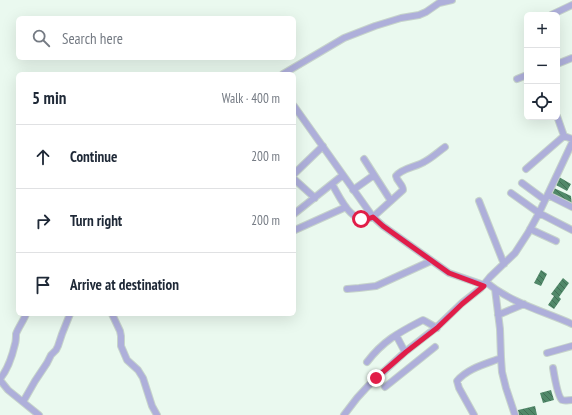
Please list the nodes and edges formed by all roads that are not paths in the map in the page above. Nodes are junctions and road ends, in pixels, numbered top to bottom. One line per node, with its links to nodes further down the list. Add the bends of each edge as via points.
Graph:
1 (452, 0): 6 (street, via 439,3 419,15 374,26 344,38)
2 (569, 4): 3 (street)
3 (556, 12)
4 (572, 58): 5 (street)
5 (560, 63)
6 (286, 72)
7 (524, 77): 8 (street)
8 (517, 79)
9 (296, 109): 14 (street)
10 (558, 120): 11 (street)
11 (564, 136): 12 (street); 17 (street)
12 (572, 139)
13 (572, 143): 27 (street)
14 (323, 146): 18 (street); 19 (street)
15 (445, 147): 28 (street, via 426,161 397,174 403,190)
16 (364, 159): 20 (street)
17 (526, 169)
18 (296, 172)
19 (344, 175): 23 (street); 24 (street)
20 (374, 175): 24 (street); 28 (street)
21 (296, 182): 26 (street)
22 (522, 183): 27 (street)
23 (332, 184): 26 (street); 30 (street)
24 (353, 190): 34 (street)
25 (511, 193): 33 (street)
26 (315, 198): 32 (street)
27 (546, 198): 31 (street); 33 (street)
28 (391, 201): 34 (street)
29 (479, 201): 40 (street)
30 (346, 207): 34 (street, via 357,218 365,220); 36 (street)
31 (572, 207)
32 (296, 211)
33 (539, 212): 35 (street); 37 (street)
34 (373, 217): 39 (street)
35 (530, 229): 38 (street); 40 (street)
36 (296, 230)
37 (572, 230)
38 (556, 241)
39 (431, 261): 41 (street, via 449,273); 42 (street, via 376,286)
40 (504, 264): 41 (street)
41 (485, 284): 43 (street); 50 (street)
42 (347, 289)
43 (495, 289): 44 (street); 45 (street)
44 (524, 304): 45 (street); 49 (street)
45 (498, 314): 56 (street)
46 (25, 316): 61 (street, via 16,334 10,364)
47 (69, 316): 64 (street, via 56,350)
48 (113, 316): 66 (street, via 127,360 143,378)
49 (572, 324)
50 (437, 328): 51 (street, via 423,320); 54 (street)
51 (396, 335): 54 (street); 57 (street)
52 (572, 346): 55 (street)
53 (435, 347): 60 (street)
54 (406, 352): 58 (street)
55 (546, 353)
56 (501, 358): 68 (street, via 473,369 457,381); 69 (street, via 504,378)
57 (367, 362)
58 (390, 365): 60 (street); 67 (street)
59 (553, 368): 63 (street, via 561,399)
60 (400, 375): 62 (street)
61 (0, 380): 64 (street)
62 (385, 387)
63 (572, 400)
64 (23, 402): 65 (street)
65 (39, 415)
66 (157, 415)
67 (344, 415)
68 (474, 415)
69 (516, 415)

